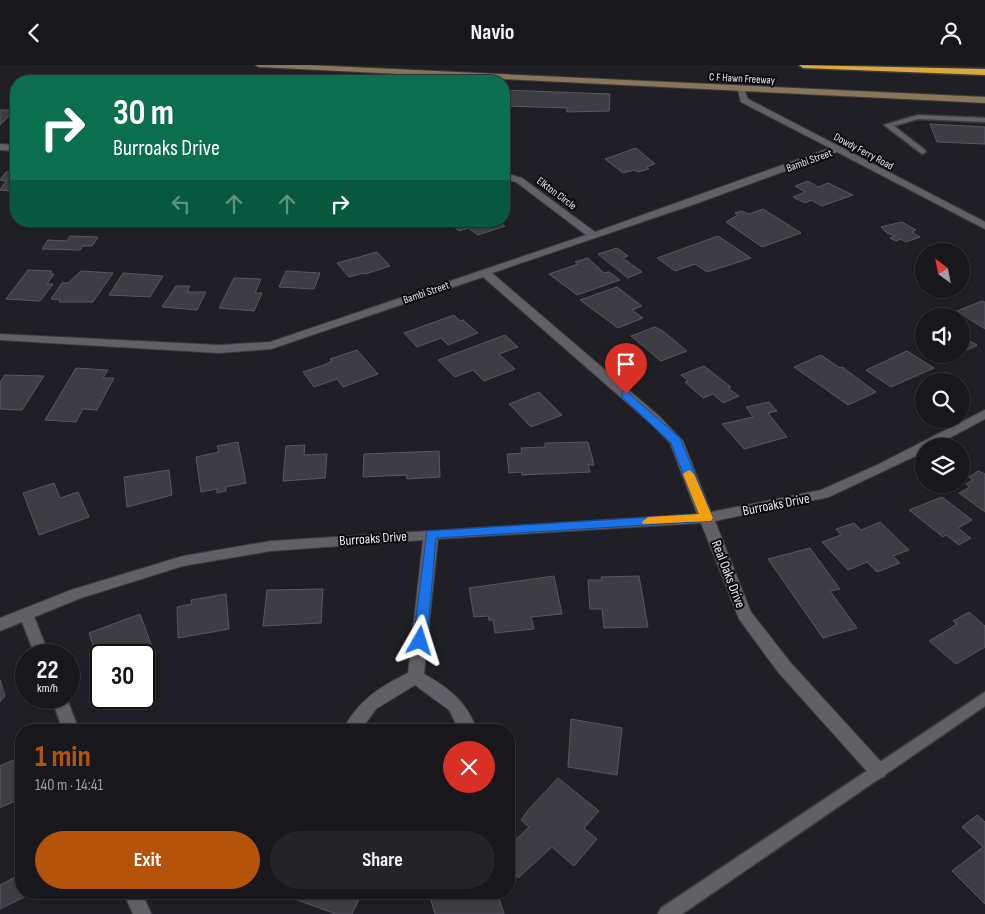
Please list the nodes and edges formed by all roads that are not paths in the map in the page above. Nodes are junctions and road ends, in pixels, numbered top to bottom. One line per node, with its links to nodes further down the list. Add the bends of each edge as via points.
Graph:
1 (259, 65): 4 (main road, C F Hawn Freeway)
2 (803, 65): 3 (highway)
3 (985, 74)
4 (459, 75)
5 (510, 78): 6 (main road, C F Hawn Freeway)
6 (740, 89): 7 (main road, C F Hawn Freeway); 9 (street, Dowdy Ferry Road, via 744,100)
7 (985, 100)
8 (985, 120): 10 (lane, via 918,117 888,125)
9 (837, 149): 12 (street, Dowdy Ferry Road); 13 (street, Bambi Street)
10 (922, 152)
11 (510, 178): 13 (street, Elkton Circle, via 518,180)
12 (985, 226)
13 (593, 235): 14 (street, Bambi Street)
14 (484, 272): 15 (street, Bambi Street, via 271,345 219,349); 17 (street, Real Oaks Drive, via 676,441)
15 (0, 337)
16 (985, 414): 17 (street, Burroaks Drive, via 882,468 824,494)
17 (707, 518): 18 (street, Burroaks Drive); 28 (street, Real Oaks Drive, via 744,615 784,667)
18 (431, 534): 19 (street, Burroaks Drive, via 271,546 183,561 76,594); 22 (street)
19 (26, 614): 20 (street, Burroaks Drive); 21 (lane)
20 (0, 625)
21 (38, 644)
22 (416, 677): 26 (street, via 383,693); 27 (street, via 447,695 465,717)
23 (985, 698): 28 (lane)
24 (63, 709): 25 (lane)
25 (69, 724)
26 (354, 724)
27 (467, 724)
28 (878, 771): 31 (lane)
29 (136, 899): 30 (lane)
30 (142, 914)
31 (668, 914)

